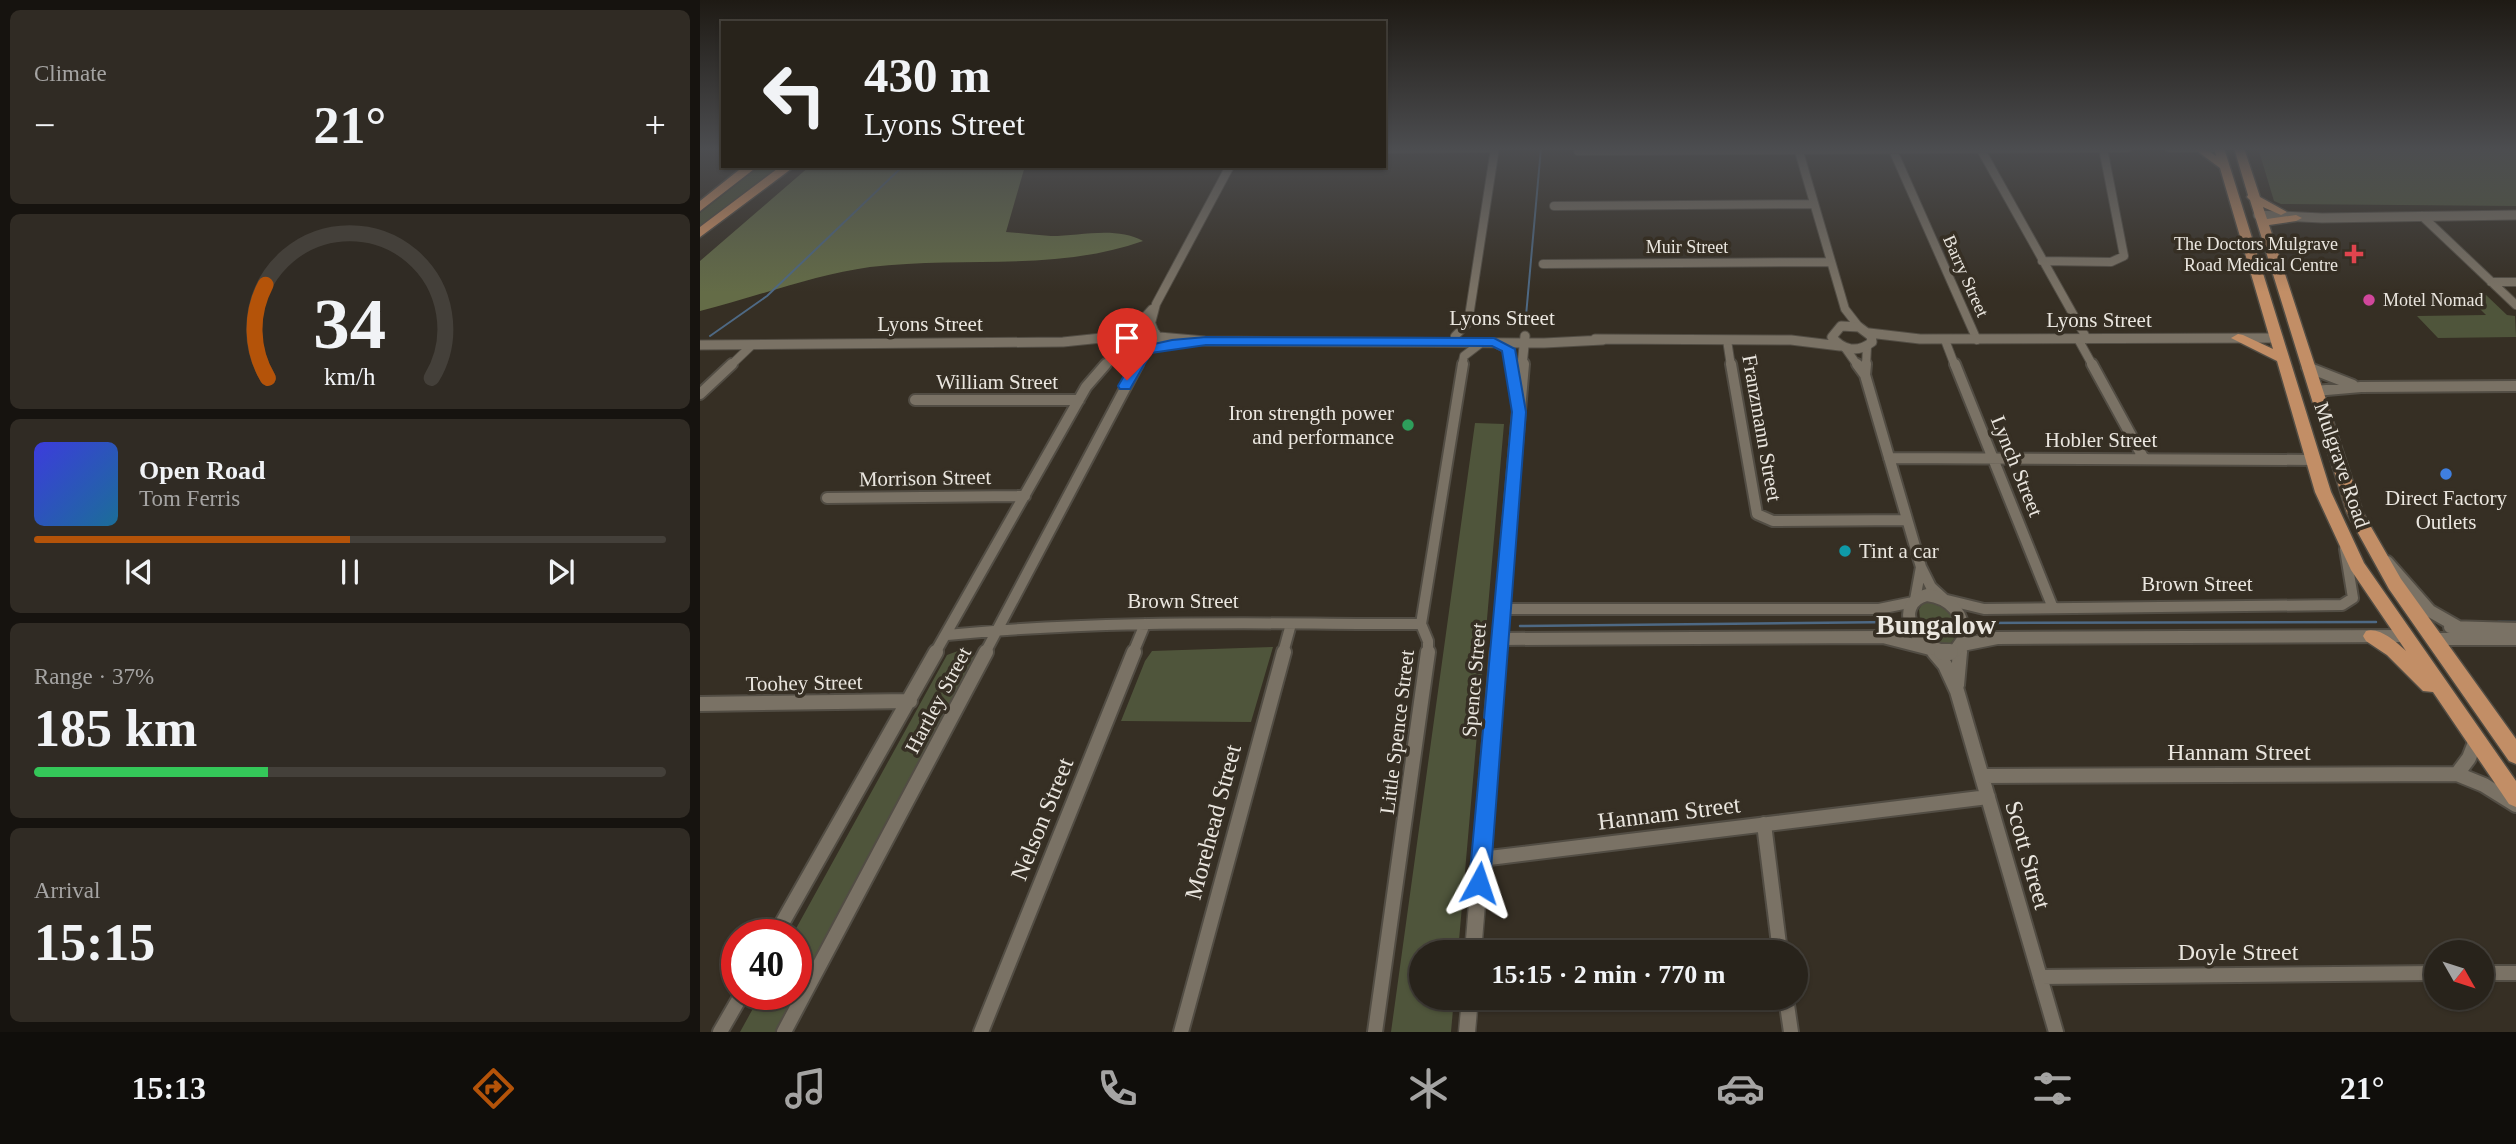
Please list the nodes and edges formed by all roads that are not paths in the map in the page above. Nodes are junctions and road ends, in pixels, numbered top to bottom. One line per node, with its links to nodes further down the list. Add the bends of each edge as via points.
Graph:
1 (714, 196): 13 (highway)
2 (749, 196): 20 (highway)
3 (1214, 196): 26 (street)
4 (1488, 196): 29 (street)
5 (1812, 196): 11 (street)
6 (1913, 196): 45 (street, Barry Street)
7 (2006, 196): 21 (street)
8 (2112, 196): 21 (street, via 2124,256 2111,262)
9 (2234, 196): 14 (main road, Mulgrave Road)
10 (2252, 197): 15 (main road); 18 (main road, Mulgrave Road)
11 (1814, 204): 12 (street); 22 (street)
12 (1554, 206)
13 (700, 207)
14 (2239, 210): 18 (main road); 35 (main road, Mulgrave Road)
15 (2281, 212): 16 (street); 18 (street)
16 (2422, 215): 17 (street); 19 (street); 24 (street)
17 (2516, 215)
18 (2259, 216): 19 (main road); 46 (main road, Mulgrave Road)
19 (2296, 218)
20 (700, 233)
21 (2042, 261): 39 (street)
22 (1831, 262): 23 (street, Muir Street); 28 (street)
23 (1543, 264)
24 (2491, 282): 25 (street); 27 (street)
25 (2516, 282)
26 (1156, 304): 32 (street); 33 (street, via 1151,323)
27 (2516, 305)
28 (1845, 309): 30 (street); 31 (street)
29 (1468, 323): 36 (street); 40 (street)
30 (1864, 330): 31 (street, Lyons Street); 38 (street, Lyons Street); 54 (street, via 1872,339)
31 (1834, 331): 43 (street, Lyons Street); 55 (street, via 1833,340)
32 (1125, 335): 33 (street, Lyons Street); 48 (street, Lyons Street); 57 (street)
33 (1157, 335): 47 (street, Lyons Street); 56 (street)
34 (2238, 338): 35 (street, Lyons Street); 39 (street, Lyons Street); 60 (main road)
35 (2277, 338): 46 (main road); 60 (main road, Mulgrave Road)
36 (1479, 339): 37 (street, Lyons Street); 40 (street, Lyons Street); 49 (street, Lyons Street); 58 (street)
37 (1520, 339): 41 (street, Lyons Street); 49 (street, Lyons Street); 50 (street, Lyons Street); 59 (street, Spence Street); 62 (street, Spence Street)
38 (1920, 339): 44 (street, Lyons Street); 54 (street, Lyons Street)
39 (2082, 339): 45 (street, Lyons Street); 73 (street)
40 (1454, 340): 47 (street, Lyons Street); 58 (street)
41 (1603, 340): 42 (street, Lyons Street); 50 (street, Lyons Street)
42 (1727, 340): 43 (street, Lyons Street); 78 (street, Franzmann Street, via 1754,509 1764,518 1781,521)
43 (1791, 340): 55 (street, Lyons Street)
44 (1945, 340): 45 (street, Lyons Street); 74 (street, Lynch Street)
45 (1977, 340)
46 (2298, 340): 61 (main road, Mulgrave Road)
47 (1206, 341): 56 (street, Lyons Street)
48 (1063, 342): 52 (street, Lyons Street); 57 (street, Lyons Street)
49 (1494, 342): 62 (street, via 1508,349)
50 (1576, 342): 59 (street, via 1540,346)
51 (700, 344): 52 (street, Lyons Street); 53 (street, Lyons Street)
52 (797, 344): 53 (street, Lyons Street)
53 (752, 345): 68 (street)
54 (1868, 346): 55 (street, Lyons Street); 63 (street)
55 (1843, 347): 63 (street)
56 (1149, 349): 57 (street, Lyons Street); 64 (street, Hartley Street)
57 (1114, 353): 64 (street, via 1132,365); 70 (street, Hartley Street)
58 (1464, 356): 91 (street, Little Spence Street)
59 (1523, 359): 71 (street, Spence Street)
60 (2283, 359): 75 (main road, Mulgrave Road)
61 (2307, 367): 66 (street); 67 (main road, Mulgrave Road)
62 (1514, 371): 71 (street, Spence Street)
63 (1865, 375): 72 (street)
64 (1125, 386): 95 (street, Hartley Street)
65 (2516, 386): 66 (street)
66 (2361, 387): 67 (street)
67 (2315, 391): 79 (main road, Mulgrave Road, via 2351,504)
68 (700, 394)
69 (915, 400): 70 (street, William Street)
70 (1079, 400): 76 (street, Hartley Street)
71 (1519, 412): 87 (street, Spence Street)
72 (1889, 458): 74 (street, Hobler Street); 78 (street)
73 (2144, 458): 74 (street, Hobler Street); 75 (street, Hobler Street)
74 (1994, 459): 84 (street, Lynch Street)
75 (2314, 460): 80 (main road, Mulgrave Road)
76 (1024, 496): 77 (street, Morrison Street); 97 (street, Hartley Street)
77 (827, 498)
78 (1907, 520): 81 (street)
79 (2370, 543): 93 (street, via 2430,611); 96 (main road, Mulgrave Road)
80 (2344, 544): 84 (street, Brown Street, via 2353,597 2347,604); 99 (main road, Mulgrave Road)
81 (1921, 567): 82 (street); 83 (street)
82 (1944, 598): 83 (street, via 1927,595); 85 (street, Brown Street); 88 (street)
83 (1914, 601): 86 (street); 92 (street)
84 (2053, 607): 85 (street, Brown Street)
85 (1984, 608): 88 (street, via 1970,612)
86 (1879, 609): 87 (street); 92 (street, via 1900,613)
87 (1503, 610): 102 (street, Spence Street)
88 (1964, 623): 101 (street, via 1977,634); 104 (street)
89 (1145, 624): 90 (street, Brown Street); 95 (street, Brown Street); 131 (street, Nelson Street)
90 (1291, 624): 91 (street, Brown Street); 132 (street, Morehead Street)
91 (1421, 624): 133 (street, Little Spence Street, via 1428,657)
92 (1910, 624): 100 (street, via 1904,633); 105 (street)
93 (2458, 627): 94 (street); 96 (street)
94 (2516, 629)
95 (998, 630): 97 (street, Brown Street); 130 (street, Hartley Street)
96 (2429, 634): 99 (main road); 103 (street); 111 (main road, Mulgrave Road)
97 (947, 635): 107 (street, Hartley Street)
98 (2372, 636): 99 (street); 101 (street); 109 (main road, via 2395,652)
99 (2403, 636): 109 (main road, Mulgrave Road)
100 (1883, 638): 102 (street); 105 (street)
101 (1997, 638): 104 (street)
102 (1501, 639): 118 (street, Spence Street)
103 (2516, 639)
104 (1962, 646): 105 (street, via 1948,653); 106 (street, Scott Street)
105 (1931, 649): 106 (street, Scott Street, via 1944,662)
106 (1957, 691): 113 (street, Scott Street)
107 (909, 701): 108 (street, Toohey Street); 119 (street, Hartley Street)
108 (700, 704)
109 (2460, 718): 110 (main road, Mulgrave Road)
110 (2476, 740): 112 (street); 115 (main road, Mulgrave Road)
111 (2516, 755)
112 (2457, 774): 113 (street, Hannam Street); 116 (street)
113 (1982, 776): 114 (street, Scott Street)
114 (1988, 797): 117 (street, Hannam Street); 125 (street, Scott Street)
115 (2516, 799)
116 (2516, 805)
117 (1763, 824): 118 (street, Hannam Street); 121 (street)
118 (1481, 859): 120 (street, Spence Street)
119 (785, 919)
120 (1474, 940)
121 (1778, 940)
122 (2494, 973): 123 (street)
123 (2516, 973)
124 (2424, 974): 125 (street, Doyle Street)
125 (2040, 977): 136 (street, Scott Street)
126 (733, 1010): 129 (street)
127 (1469, 1010): 134 (street)
128 (1788, 1010): 135 (street)
129 (720, 1032)
130 (784, 1032)
131 (981, 1032)
132 (1181, 1032)
133 (1375, 1032)
134 (1467, 1032)
135 (1791, 1032)
136 (2056, 1032)

